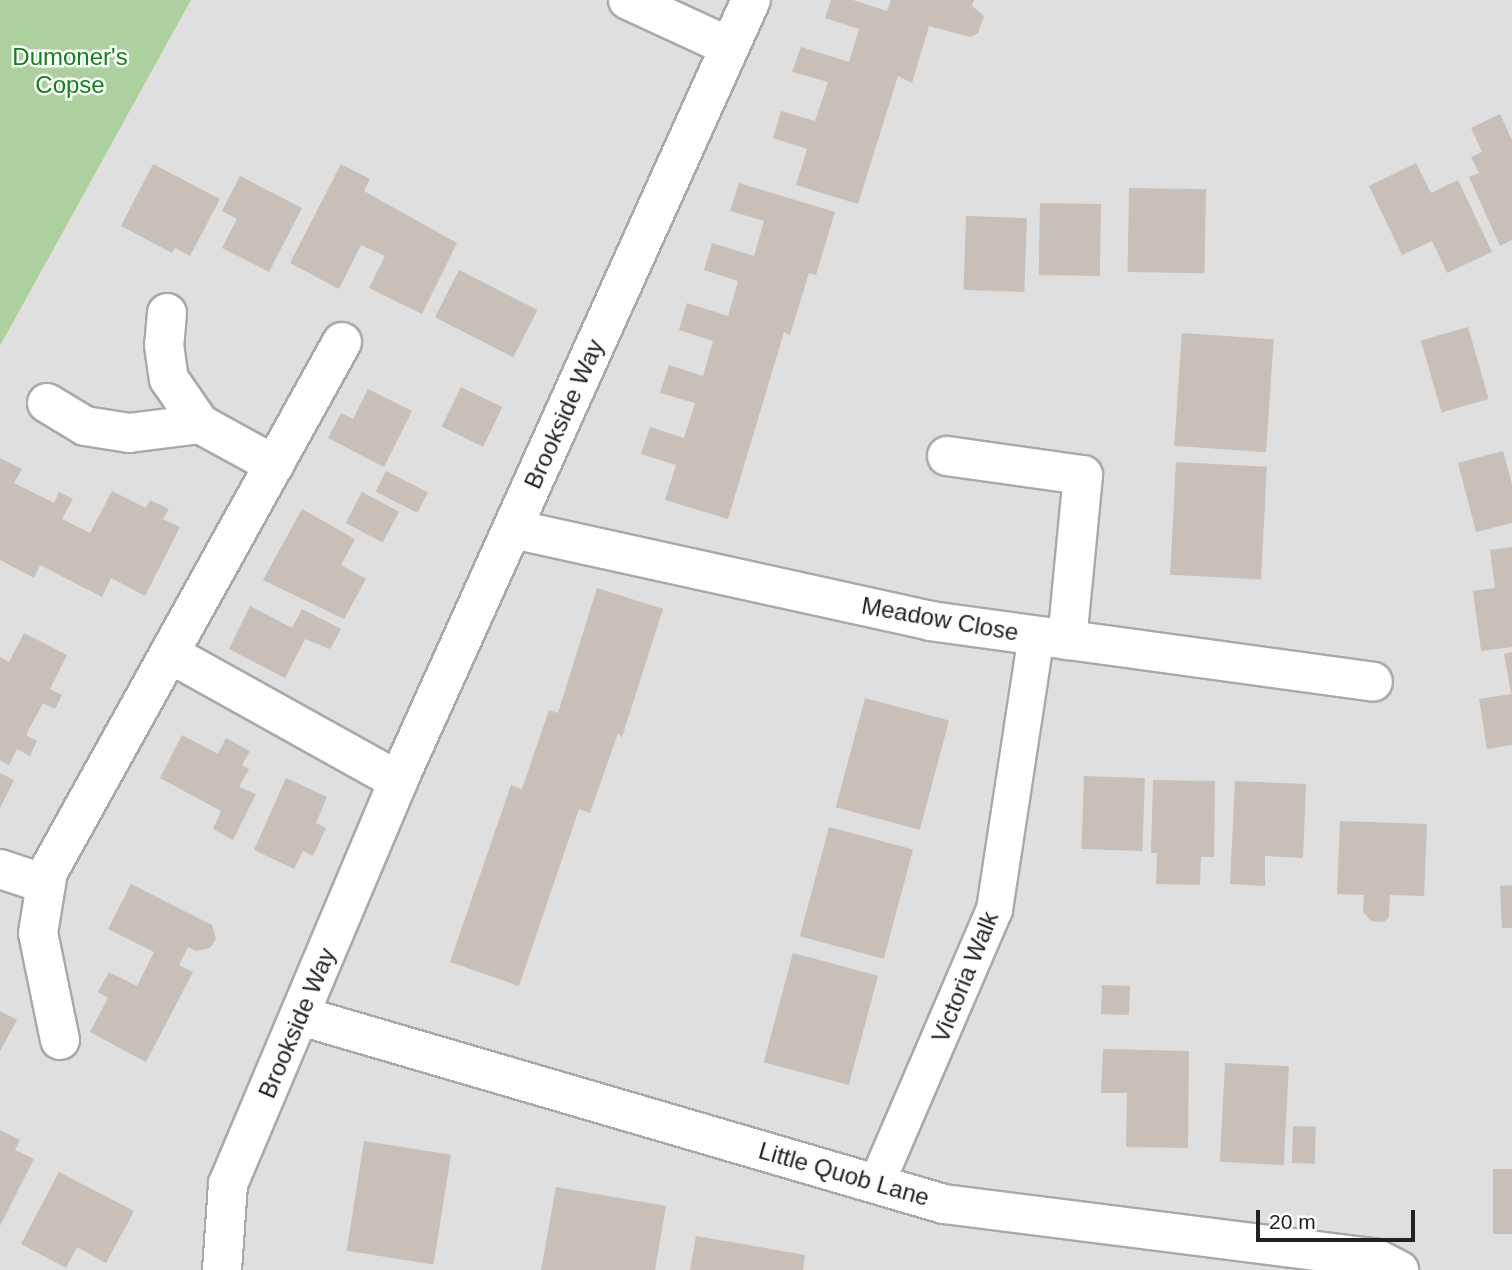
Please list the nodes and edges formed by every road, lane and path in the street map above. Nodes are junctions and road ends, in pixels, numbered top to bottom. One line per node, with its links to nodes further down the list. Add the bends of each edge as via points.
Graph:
1 (628, 0): 3 (street)
2 (751, 0): 3 (street, Brookside Way)
3 (728, 46): 10 (street, Brookside Way)
4 (167, 313): 7 (street, via 164,345 169,379)
5 (342, 342): 9 (street)
6 (47, 403): 7 (street, via 85,426 129,433)
7 (200, 424): 9 (street)
8 (947, 456): 11 (street, via 1083,475)
9 (275, 465): 12 (street)
10 (513, 529): 11 (street, Meadow Close, via 930,621); 14 (street, Brookside Way)
11 (1052, 638): 13 (street, Meadow Close); 19 (street, Victoria Walk, via 994,909)
12 (172, 655): 14 (street); 16 (street, via 59,848)
13 (1373, 682)
14 (398, 781): 17 (street, Brookside Way)
15 (0, 869): 16 (street)
16 (46, 884): 18 (street, via 38,933)
17 (301, 1016): 19 (street, Little Quob Lane); 20 (street, Brookside Way, via 228,1184)
18 (60, 1040)
19 (876, 1183): 21 (street, Little Quob Lane, via 944,1203 1377,1259)
20 (222, 1270)
21 (1399, 1270)

